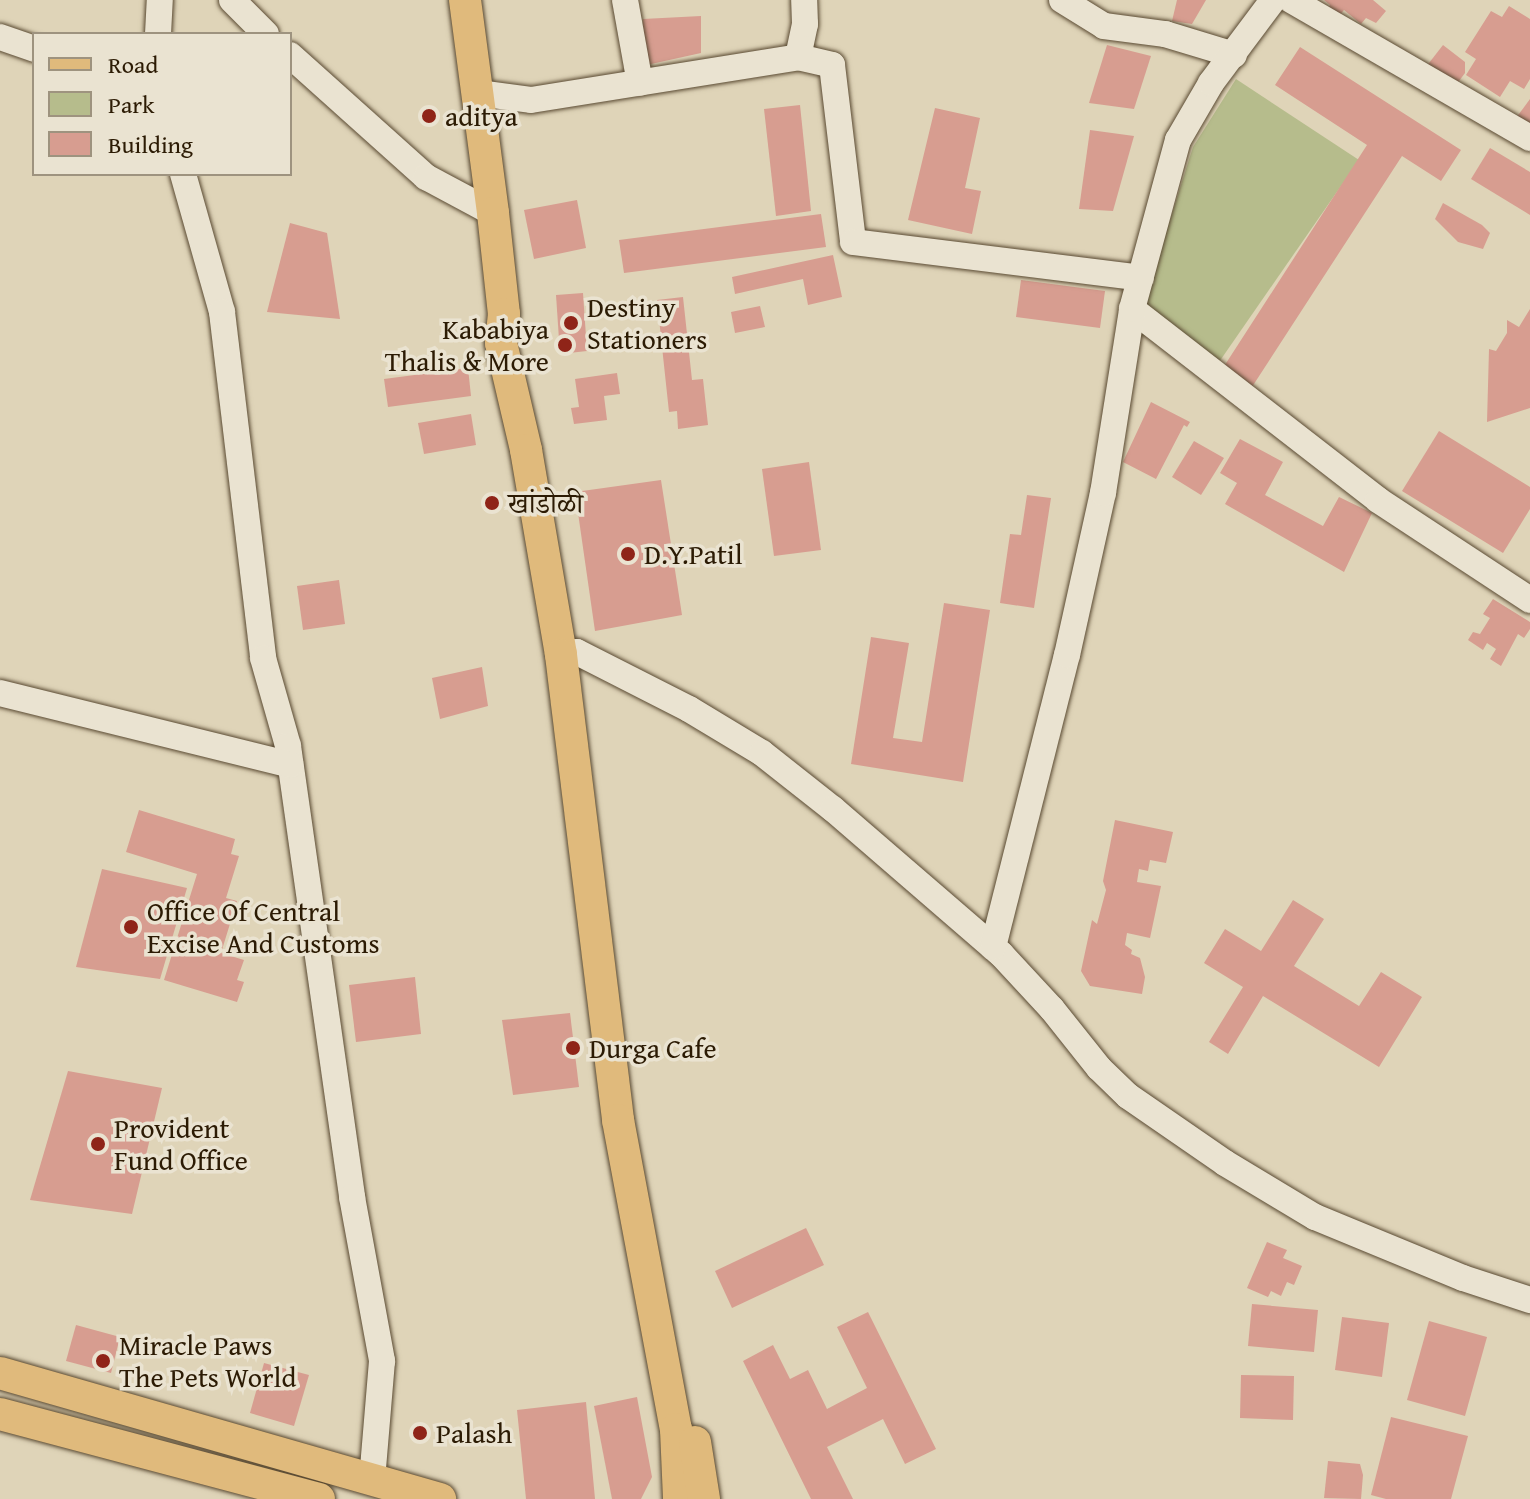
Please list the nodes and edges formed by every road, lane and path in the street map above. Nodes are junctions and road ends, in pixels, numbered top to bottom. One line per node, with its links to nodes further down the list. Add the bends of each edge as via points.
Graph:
1 (160, 0): 10 (street)
2 (232, 0): 9 (street)
3 (465, 0): 17 (main road)
4 (625, 0): 16 (street)
5 (804, 0): 15 (street)
6 (1062, 0): 13 (street, via 1104,26 1165,34)
7 (1273, 0): 13 (street)
8 (1291, 0): 18 (street)
9 (251, 29)
10 (158, 32)
11 (0, 37): 12 (street)
12 (32, 48)
13 (1234, 55): 21 (street, via 1178,140)
14 (292, 57): 20 (street, via 426,177)
15 (798, 57): 16 (street); 21 (street, via 832,65 853,242)
16 (640, 83): 17 (street, via 531,100)
17 (478, 93): 20 (main road)
18 (1530, 138)
19 (184, 176): 26 (street, via 222,312 263,658)
20 (493, 213): 24 (main road, via 504,314 520,328)
21 (1141, 278): 22 (street)
22 (1132, 309): 23 (street, via 1378,500); 27 (street, via 1103,493)
23 (1530, 600)
24 (569, 654): 27 (street, via 689,709 762,753); 34 (main road, via 618,1120 676,1429); 35 (main road, via 638,1119)
25 (0, 693): 26 (street)
26 (290, 765): 31 (street, via 352,1197 382,1361)
27 (993, 947): 28 (street, via 1106,1076 1234,1170 1327,1222)
28 (1530, 1300)
29 (0, 1373): 31 (main road)
30 (0, 1414): 32 (main road)
31 (372, 1480): 33 (main road)
32 (319, 1499)
33 (440, 1499)
34 (679, 1499)
35 (704, 1499)

